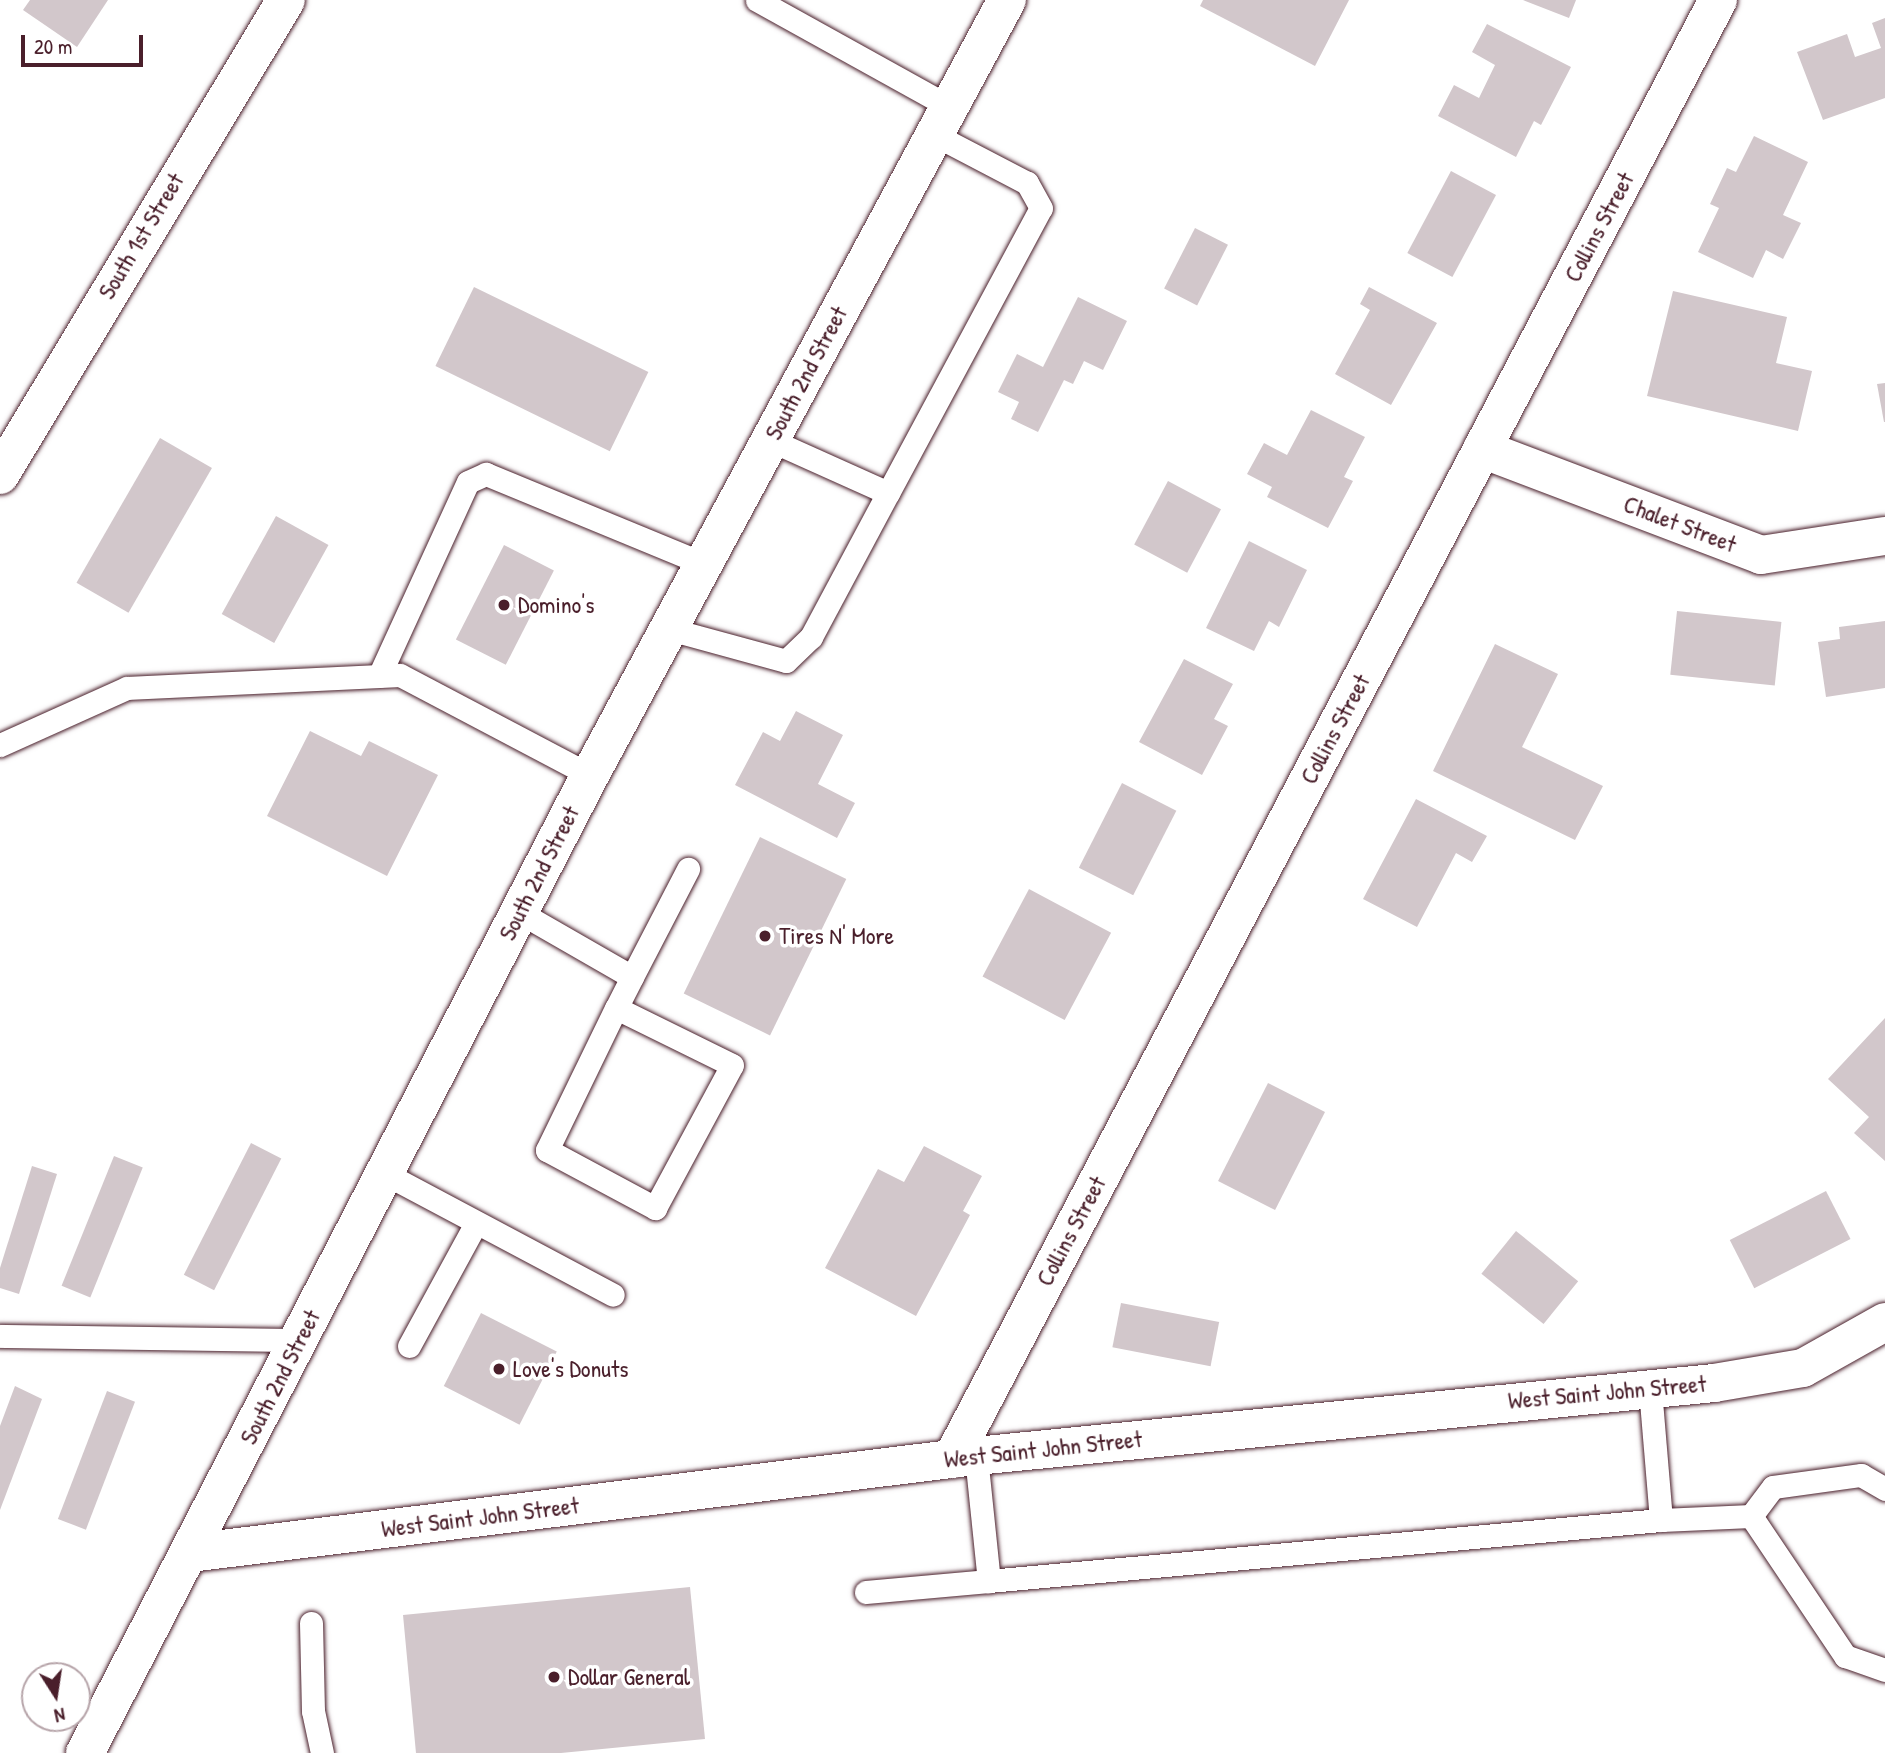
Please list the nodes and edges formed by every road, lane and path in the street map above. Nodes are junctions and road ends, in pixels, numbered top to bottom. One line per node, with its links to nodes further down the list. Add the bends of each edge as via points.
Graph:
1 (286, 0): 8 (street, South 1st Street)
2 (757, 0): 5 (lane)
3 (1007, 0): 5 (street, South 2nd Street)
4 (1718, 0): 7 (street, Collins Street)
5 (942, 121): 6 (street, South 2nd Street); 9 (lane, via 1027,183 1041,208)
6 (770, 440): 9 (lane); 11 (street, South 2nd Street)
7 (1482, 449): 10 (street, Chalet Street, via 1761,555); 28 (street, Collins Street)
8 (0, 475)
9 (888, 493): 12 (lane, via 811,637 786,661)
10 (1885, 536)
11 (704, 564): 12 (street, South 2nd Street); 13 (lane, via 486,474 468,482)
12 (669, 629): 15 (street, South 2nd Street)
13 (379, 676): 14 (lane, via 127,688); 15 (lane, via 400,675)
14 (0, 745)
15 (590, 775): 17 (street, South 2nd Street)
16 (688, 869): 18 (lane)
17 (519, 912): 18 (lane); 20 (street, South 2nd Street)
18 (632, 977): 19 (lane)
19 (616, 1008): 19 (lane, via 547,1150 655,1208 732,1065)
20 (384, 1173): 21 (lane); 25 (street, South 2nd Street)
21 (476, 1223): 22 (lane); 26 (lane)
22 (613, 1296)
23 (1885, 1322): 27 (street, West Saint John Street, via 1803,1368)
24 (0, 1336): 25 (lane)
25 (298, 1339): 32 (street, South 2nd Street)
26 (409, 1346)
27 (1650, 1388): 28 (street, West Saint John Street); 31 (lane)
28 (964, 1457): 32 (street, West Saint John Street); 33 (lane)
29 (1885, 1489): 30 (lane, via 1861,1475 1773,1487)
30 (1751, 1516): 31 (lane); 36 (lane, via 1845,1656)
31 (1661, 1520): 33 (lane)
32 (190, 1553): 37 (street, South 2nd Street)
33 (989, 1581): 34 (lane)
34 (866, 1592)
35 (311, 1623): 38 (lane, via 313,1711)
36 (1885, 1670)
37 (85, 1753)
38 (322, 1753)

